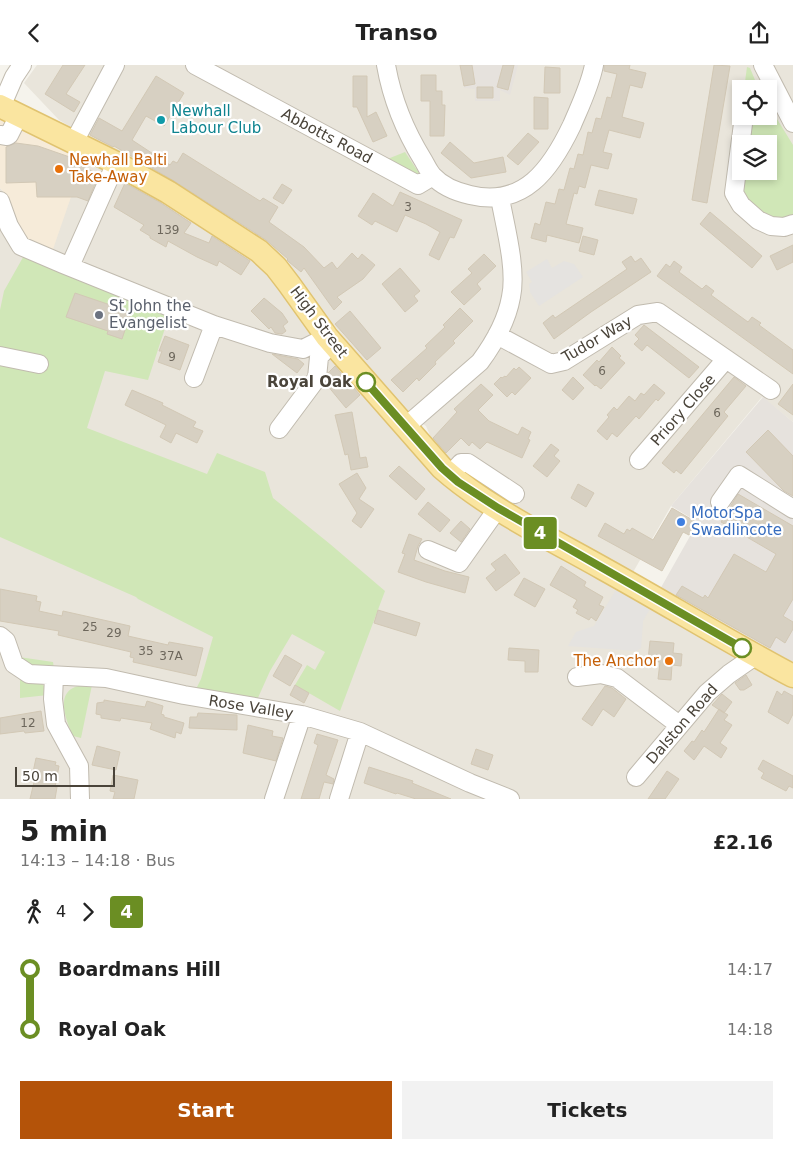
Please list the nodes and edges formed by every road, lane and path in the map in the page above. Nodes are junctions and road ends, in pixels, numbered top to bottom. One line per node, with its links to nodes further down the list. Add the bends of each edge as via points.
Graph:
1 (22, 65): 9 (street, via 14,77)
2 (115, 65): 13 (street)
3 (195, 65): 15 (street, Abbotts Road, via 418,185)
4 (386, 65): 15 (street, via 401,117)
5 (594, 65): 16 (street, via 581,105 551,164 538,179 520,191)
6 (764, 65): 7 (street)
7 (767, 80)
8 (777, 100): 10 (street)
9 (7, 109): 12 (street, via 9,135); 13 (main road, High Street)
10 (793, 123)
11 (743, 125): 18 (street, via 734,193 741,205 758,220 772,226)
12 (0, 135)
13 (74, 142): 14 (main road, High Street)
14 (116, 163): 19 (street); 22 (main road, High Street, via 168,192 259,251 289,283)
15 (433, 176): 16 (street, via 457,192)
16 (500, 198): 21 (street, via 510,255 512,296)
17 (0, 201): 19 (street, via 21,246)
18 (793, 224)
19 (70, 266): 20 (street)
20 (214, 325): 22 (street, via 270,343 303,349); 26 (street)
21 (497, 335): 24 (street, Tudor Way, via 551,364 564,361 638,315 658,312); 28 (street, via 480,362)
22 (330, 340): 28 (main road, High Street); 29 (street, via 319,357 317,378)
23 (0, 356): 25 (street)
24 (726, 359): 27 (street, Tudor Way); 30 (street, Priory Close)
25 (39, 364)
26 (194, 378)
27 (771, 390)
28 (405, 427): 31 (main road, High Street)
29 (278, 429)
30 (639, 460)
31 (450, 475): 32 (street, via 461,463 468,463); 34 (main road, High Street)
32 (515, 494)
33 (720, 502): 35 (street, via 739,475)
34 (498, 508): 36 (street, via 459,563); 38 (main road, High Street)
35 (793, 509)
36 (428, 550)
37 (0, 636): 39 (street, Rose Valley, via 6,641)
38 (755, 655): 41 (main road, High Street); 44 (street, Dalston Road, via 707,693)
39 (7, 666): 40 (street, Rose Valley, via 29,674)
40 (54, 676): 43 (street, Rose Valley, via 106,678); 47 (street, via 56,724 79,765)
41 (793, 676)
42 (577, 677): 44 (street, via 601,674 617,678)
43 (302, 715): 45 (street, Rose Valley); 48 (street)
44 (679, 725): 46 (street, Dalston Road)
45 (360, 732): 49 (street); 50 (street, Rose Valley)
46 (636, 777)
47 (80, 799)
48 (274, 799)
49 (339, 799)
50 (510, 799)

